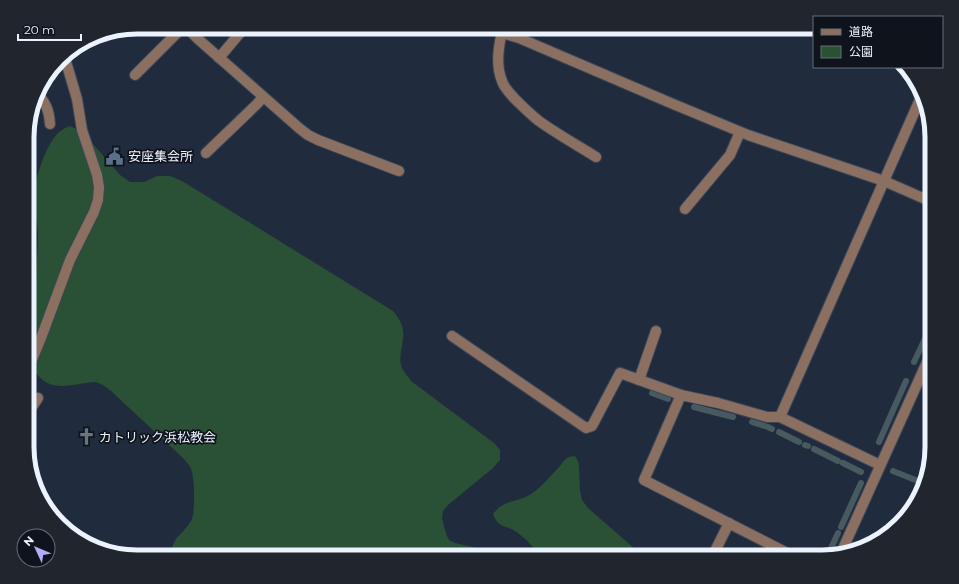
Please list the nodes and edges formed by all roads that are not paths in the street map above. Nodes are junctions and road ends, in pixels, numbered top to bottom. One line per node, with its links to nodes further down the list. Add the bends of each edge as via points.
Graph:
1 (176, 34): 8 (street)
2 (193, 34): 6 (street)
3 (239, 34): 6 (street)
4 (502, 34): 15 (street, via 498,56 502,83 539,121)
5 (511, 34): 13 (street)
6 (219, 58): 9 (street)
7 (66, 63): 22 (street, via 77,99 82,130 97,175 98,200 70,260)
8 (135, 75)
9 (264, 97): 14 (street); 16 (street, via 308,135)
10 (42, 99): 12 (street, via 50,114)
11 (919, 102): 17 (street)
12 (50, 124)
13 (740, 132): 17 (street); 19 (street, via 730,156)
14 (206, 153)
15 (596, 157)
16 (399, 171)
17 (884, 181): 18 (street); 28 (street)
18 (925, 199)
19 (685, 209)
20 (656, 331): 24 (street)
21 (452, 336): 24 (street, via 586,428 592,426 620,373)
22 (34, 355)
23 (925, 366): 29 (street)
24 (639, 380): 25 (street)
25 (681, 395): 28 (street, via 767,417); 30 (street, via 644,480)
26 (38, 398): 27 (street)
27 (34, 404)
28 (780, 417): 29 (street)
29 (880, 465): 31 (street)
30 (729, 523): 32 (street); 33 (street)
31 (843, 548)
32 (716, 550)
33 (781, 550)

